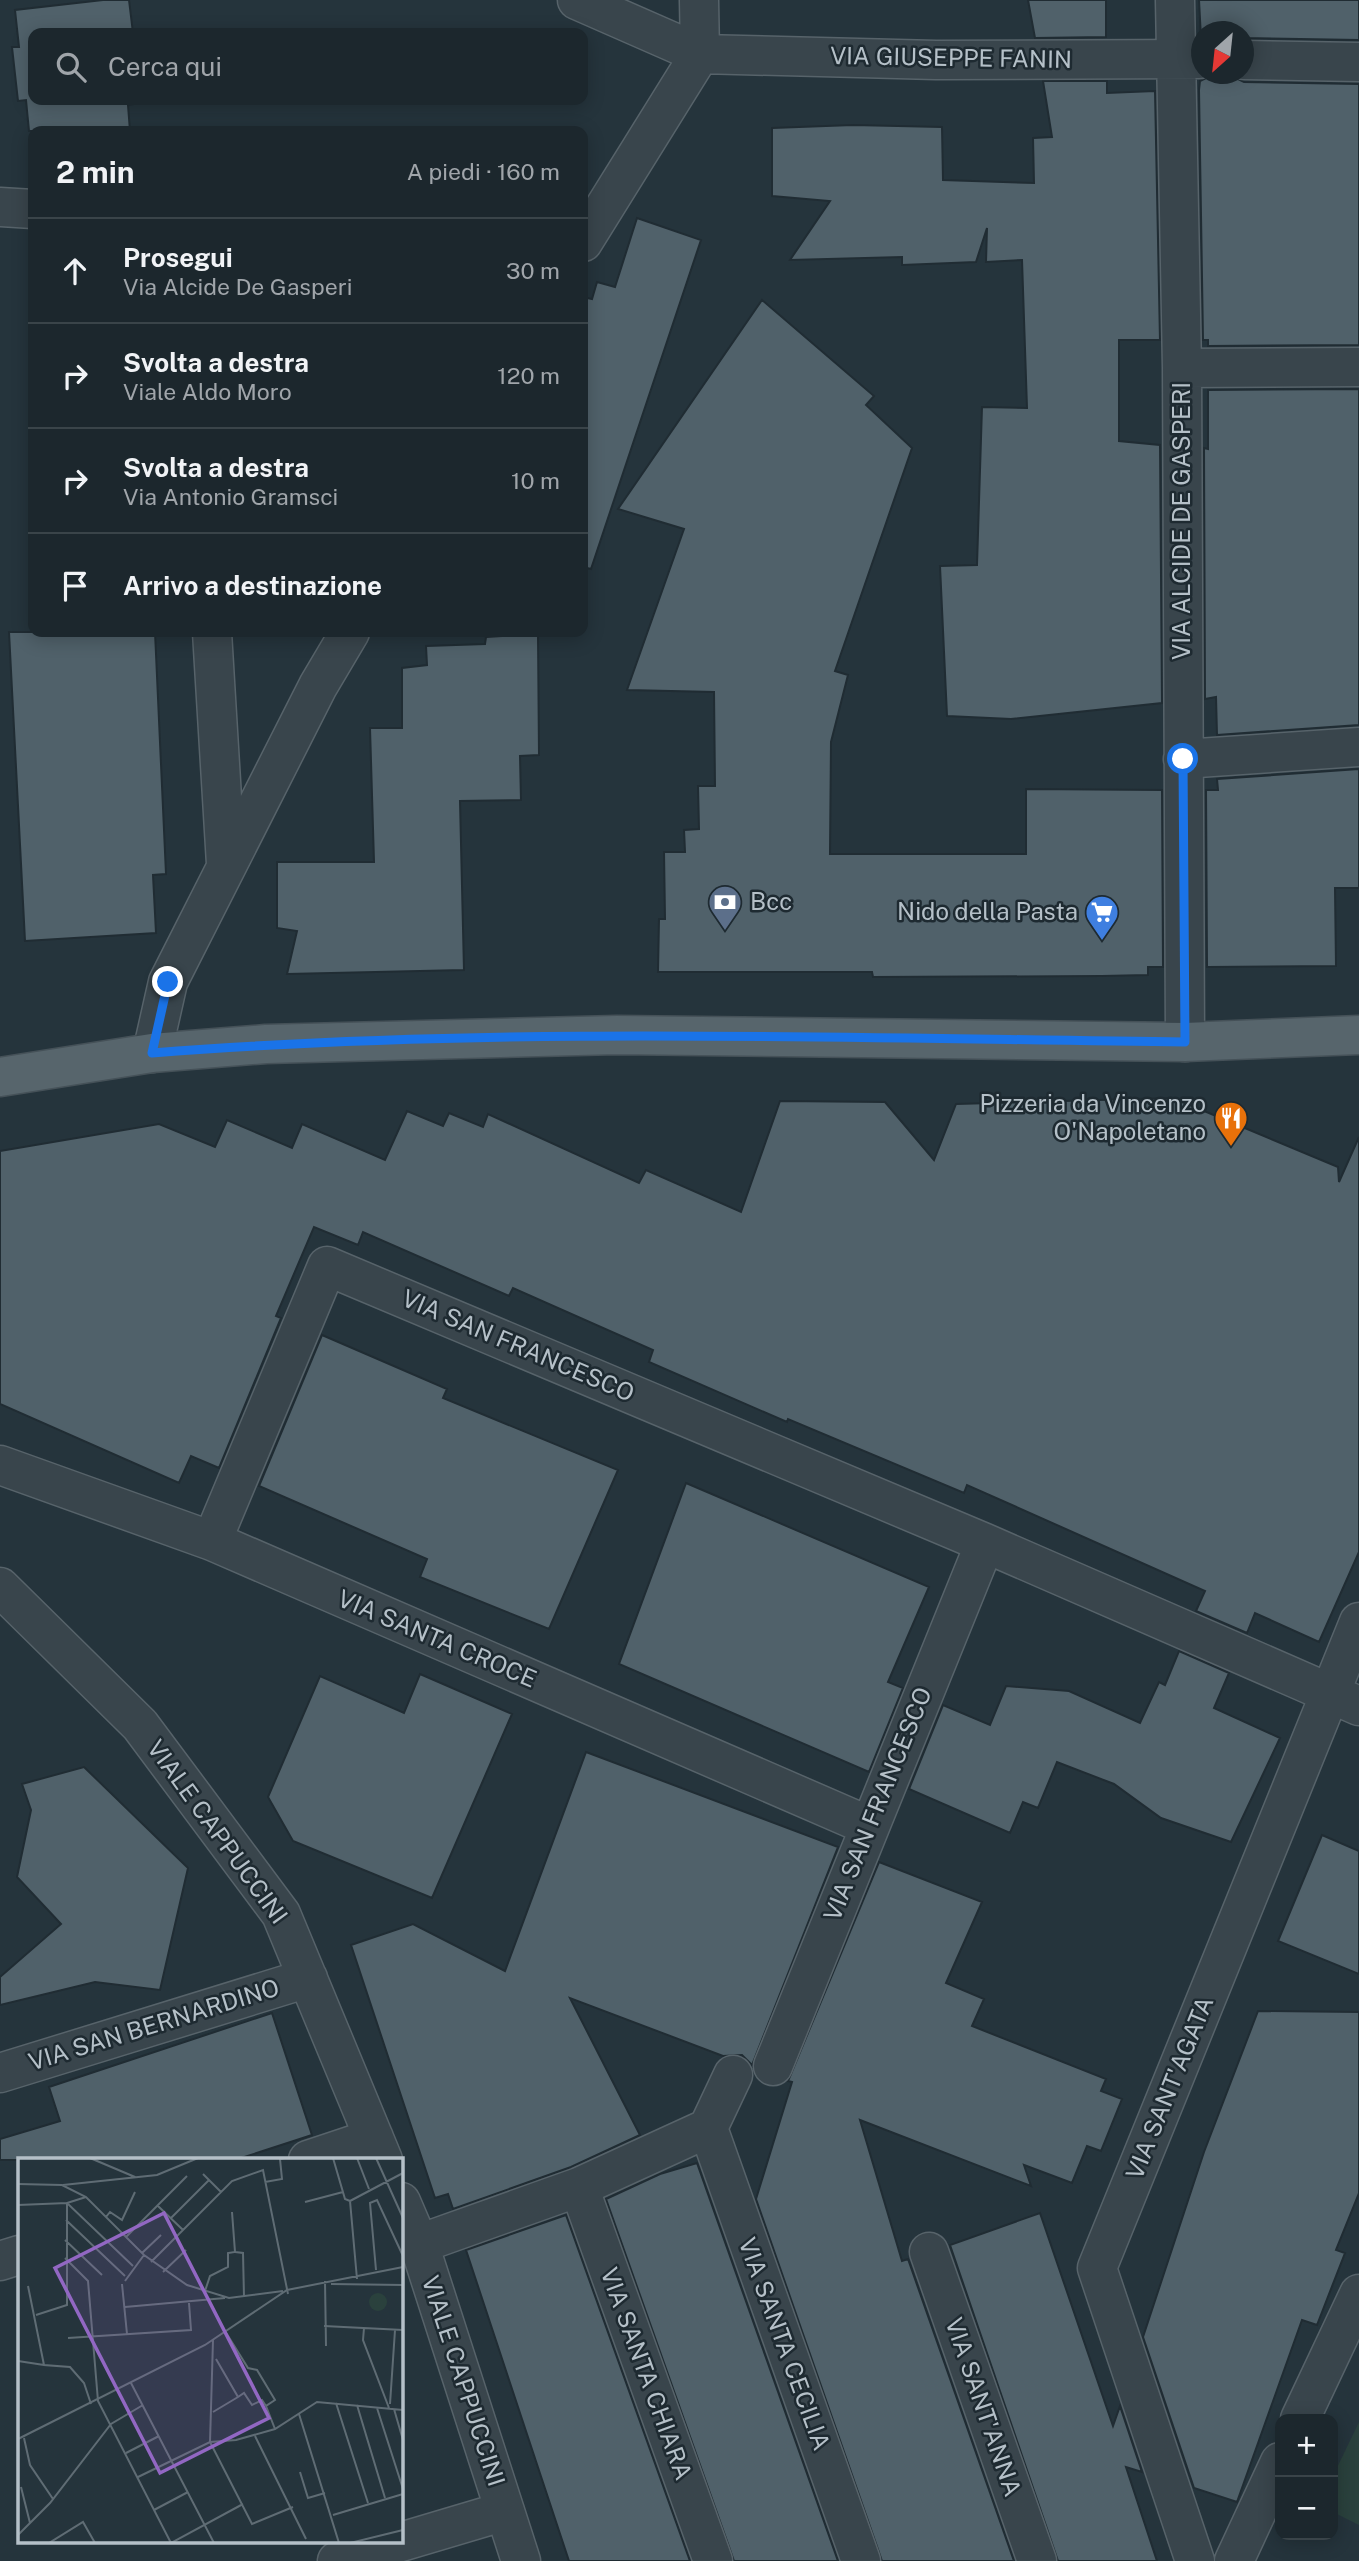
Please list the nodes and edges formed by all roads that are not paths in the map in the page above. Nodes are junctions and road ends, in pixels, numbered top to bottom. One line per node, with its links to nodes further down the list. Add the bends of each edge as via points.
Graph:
1 (577, 0): 4 (street)
2 (699, 0): 4 (street)
3 (1175, 0): 5 (street, VIA ALCIDE DE GASPERI)
4 (700, 54): 5 (street, VIA GIUSEPPE FANIN, via 936,60); 10 (street)
5 (1188, 59): 12 (street, VIA ALCIDE DE GASPERI)
6 (1254, 60): 7 (street)
7 (1359, 62)
8 (0, 207): 9 (street)
9 (28, 209)
10 (588, 234)
11 (1359, 367): 12 (street)
12 (1182, 368): 16 (street, VIA ALCIDE DE GASPERI)
13 (212, 637): 17 (street)
14 (346, 637): 17 (street)
15 (1359, 747): 16 (street)
16 (1183, 759): 19 (street, VIA ALCIDE DE GASPERI)
17 (226, 864): 20 (street, via 168,982)
18 (1359, 1034): 19 (main road)
19 (1185, 1042): 20 (main road, via 617,1035 267,1044)
20 (152, 1053): 21 (main road)
21 (0, 1077)
22 (0, 1465): 23 (street, VIA SANTA CROCE)
23 (212, 1541): 24 (street, VIA SAN FRANCESCO, via 327,1266); 28 (street, VIA SANTA CROCE)
24 (985, 1543): 27 (street, VIA SAN FRANCESCO); 28 (street, VIA SAN FRANCESCO)
25 (0, 1587): 29 (street, VIALE CAPPUCCINI, via 140,1724 281,1914)
26 (1359, 1622): 27 (street, VIA SANT'AGATA)
27 (1344, 1699): 53 (street, VIA SANT'AGATA, via 1097,2268)
28 (869, 1826): 30 (street, VIA SAN FRANCESCO)
29 (308, 1978): 31 (street, VIA SAN BERNARDINO); 34 (street, VIALE CAPPUCCINI)
30 (773, 2066)
31 (0, 2073)
32 (733, 2075): 33 (street)
33 (708, 2128): 36 (street); 51 (street, VIA SANTA CECILIA)
34 (379, 2149): 35 (street)
35 (320, 2158)
36 (579, 2187): 41 (street); 50 (street, VIA SANTA CHIARA)
37 (402, 2206): 41 (street, VIALE CAPPUCCINI)
38 (929, 2252): 52 (street, VIA SANT'ANNA)
39 (18, 2255): 40 (street)
40 (0, 2261)
41 (416, 2264): 45 (street, VIALE CAPPUCCINI)
42 (1359, 2294): 43 (street)
43 (1302, 2414)
44 (1275, 2473): 54 (street)
45 (505, 2511): 46 (street); 49 (street, VIALE CAPPUCCINI)
46 (402, 2542)
47 (394, 2544): 48 (street)
48 (337, 2561)
49 (521, 2561)
50 (713, 2561)
51 (861, 2561)
52 (1037, 2561)
53 (1195, 2561)
54 (1234, 2561)

